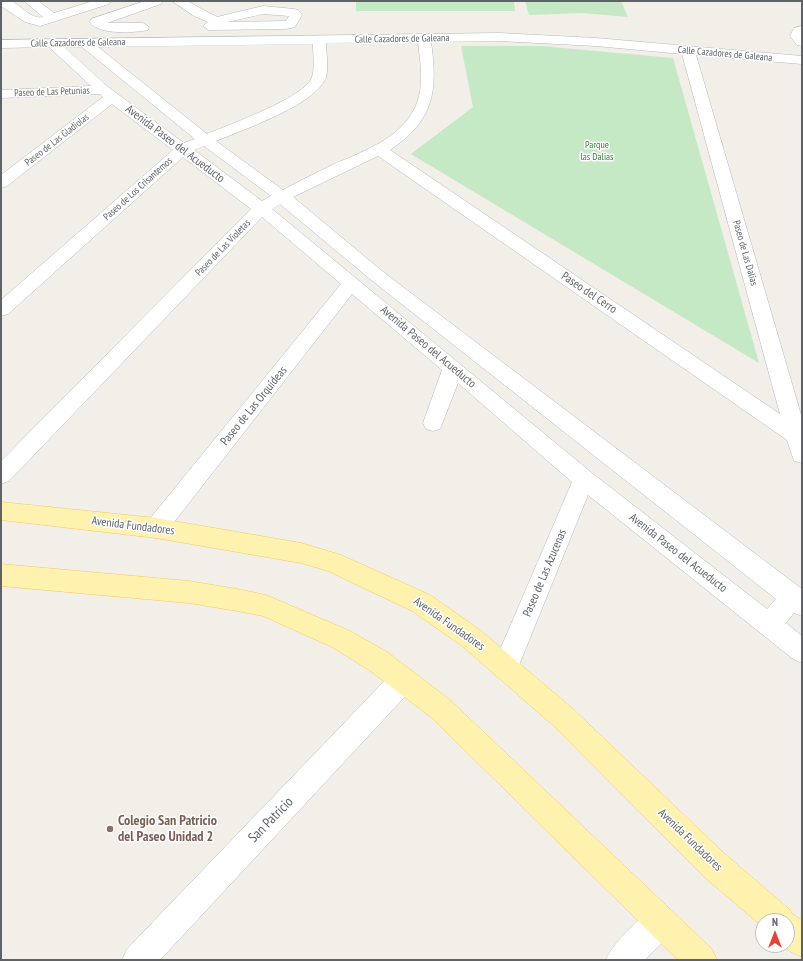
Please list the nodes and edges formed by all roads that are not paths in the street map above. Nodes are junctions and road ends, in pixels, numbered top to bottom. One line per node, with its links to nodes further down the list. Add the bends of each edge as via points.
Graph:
1 (2, 1): 9 (street, via 29,19)
2 (30, 1): 9 (street)
3 (105, 1): 9 (street)
4 (157, 1): 11 (street, via 96,22 117,28)
5 (178, 1): 8 (street)
6 (266, 6): 10 (street); 10 (street, via 296,15 290,24 286,25)
7 (218, 7): 8 (street)
8 (198, 13): 10 (street)
9 (49, 20)
10 (216, 24): 12 (street)
11 (156, 27)
12 (193, 27)
13 (802, 30): 16 (street, via 797,36)
14 (424, 39): 15 (street, Calle Cazadores de Galeana); 20 (street, Calle Cazadores de Galeana, via 539,39); 27 (street, Paseo de Las Violetas, via 428,66 422,108 413,122)
15 (320, 40): 17 (street, Calle Cazadores de Galeana); 25 (street, Paseo de Los Crisantemos, via 319,77 313,88 289,104)
16 (802, 42)
17 (85, 43): 19 (street, Calle Cazadores de Galeana); 25 (street, Avenida Paseo del Acueducto)
18 (1, 44): 19 (street, Calle Cazadores de Galeana)
19 (53, 44): 24 (street, Avenida Paseo del Acueducto)
20 (688, 51): 21 (street, Calle Cazadores de Galeana); 35 (street, Paseo de Las Dalias)
21 (798, 60): 22 (street)
22 (802, 76)
23 (1, 94): 24 (street, Paseo de Las Petunias)
24 (108, 94): 26 (street, Avenida Paseo del Acueducto); 28 (street, Paseo de Las Gladiolas)
25 (206, 141): 26 (street, Paseo de Los Crisantemos); 29 (street, Avenida Paseo del Acueducto)
26 (182, 150): 30 (street, Avenida Paseo del Acueducto); 32 (street, Paseo de Los Crisantemos)
27 (380, 150): 29 (street, Paseo de Las Violetas); 35 (street, Paseo del Cerro)
28 (1, 183)
29 (281, 196): 30 (street, Paseo de Las Violetas); 42 (street, Avenida Paseo del Acueducto, via 376,275)
30 (261, 208): 31 (street, Avenida Paseo del Acueducto); 37 (street, Paseo de Las Violetas)
31 (351, 284): 33 (street, Avenida Paseo del Acueducto); 40 (street, Paseo de Las Orquídeas)
32 (1, 310)
33 (453, 368): 34 (street); 38 (street, Avenida Paseo del Acueducto)
34 (433, 423)
35 (797, 436): 36 (street, Paseo de Las Dalias)
36 (802, 455)
37 (1, 475)
38 (584, 479): 43 (street, Avenida Paseo del Acueducto); 45 (street, Paseo de Las Azucenas)
39 (1, 511): 40 (main road, Avenida Fundadores)
40 (156, 528): 45 (main road, Avenida Fundadores, via 301,553 333,562 421,603)
41 (1, 574): 46 (main road, via 189,592 266,606 341,639 378,661)
42 (797, 601): 43 (street)
43 (770, 624): 44 (street, Avenida Paseo del Acueducto)
44 (802, 651)
45 (506, 666): 47 (main road, Avenida Fundadores, via 564,718 714,865)
46 (403, 680): 48 (main road, via 440,709 483,749); 49 (street, San Patricio)
47 (770, 913)
48 (661, 922): 50 (street); 51 (main road)
49 (138, 960)
50 (622, 960)
51 (701, 960)

